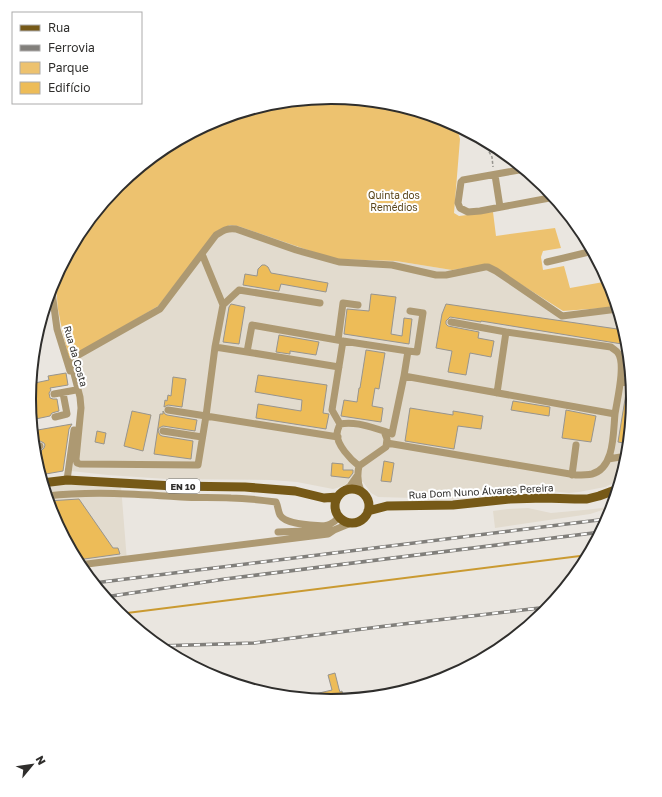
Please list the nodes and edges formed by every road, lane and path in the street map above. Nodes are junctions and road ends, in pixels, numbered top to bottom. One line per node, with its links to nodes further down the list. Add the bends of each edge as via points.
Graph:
1 (488, 149): 3 (path)
2 (518, 170): 3 (street)
3 (495, 175): 5 (street); 5 (street, via 464,180 458,203 460,208 468,212)
4 (548, 198): 5 (street)
5 (500, 207)
6 (587, 252): 8 (street)
7 (202, 254): 11 (street); 13 (street, via 216,235 229,228 339,262 392,265 436,275 488,267 562,316); 36 (street, via 160,309 72,361 81,408 77,463 198,465)
8 (547, 262)
9 (53, 301): 25 (street, Rua da Costa, via 57,329)
10 (320, 303): 11 (street, via 239,290)
11 (223, 305): 18 (street)
12 (358, 305): 17 (street, via 343,304)
13 (612, 310)
14 (410, 311): 19 (street, via 423,313 417,352)
15 (452, 322): 16 (street)
16 (506, 332): 23 (street, via 611,347 619,354 622,367); 27 (street)
17 (341, 341): 19 (street); 20 (street, via 252,325); 21 (street)
18 (215, 347): 20 (street); 31 (street)
19 (408, 351): 22 (street)
20 (247, 352): 21 (street)
21 (339, 367): 33 (street, via 332,410)
22 (404, 376): 27 (street); 35 (street, via 392,434)
23 (621, 381): 24 (street); 30 (street)
24 (625, 382)
25 (76, 390): 26 (street); 45 (street, Rua da Costa, via 76,414)
26 (63, 392): 28 (street); 32 (street, via 67,414)
27 (497, 393): 30 (street)
28 (54, 394)
29 (168, 410): 31 (street)
30 (615, 414): 41 (street, via 612,451)
31 (206, 416): 36 (street); 37 (street)
32 (55, 417)
33 (340, 424): 35 (street, via 347,422); 37 (street)
34 (163, 431): 36 (street)
35 (384, 431): 38 (street)
36 (202, 437)
37 (338, 437): 42 (street, via 339,443 352,461)
38 (387, 443): 42 (street, via 386,447); 43 (street)
39 (576, 446): 43 (street)
40 (620, 457): 41 (street)
41 (608, 458): 43 (street, via 604,467 593,474)
42 (359, 466): 44 (street)
43 (572, 475)
44 (357, 476): 48 (street, via 358,485); 50 (street)
45 (67, 480): 46 (main road, EN 10); 50 (main road, EN 10, via 245,487)
46 (48, 482)
47 (610, 492): 51 (main road, Rua Dom Nuno Álvares Pereira / EN 10, via 574,499 531,498 452,505)
48 (364, 495): 50 (main road, EN 10, via 355,489 348,489); 51 (main road, EN 10); 52 (main road)
49 (53, 496): 55 (street, via 133,494 230,497 276,502 279,514 284,519)
50 (338, 498): 53 (main road, via 336,512)
51 (387, 506): 52 (main road, Rua Dom Nuno Álvares Pereira / EN 10)
52 (368, 511): 54 (main road, EN 10, via 361,519)
53 (339, 517): 54 (main road); 55 (street, via 329,525)
54 (351, 522): 56 (street)
55 (323, 526): 56 (street, via 277,530)
56 (334, 530): 57 (street, via 328,534)
57 (87, 564)

